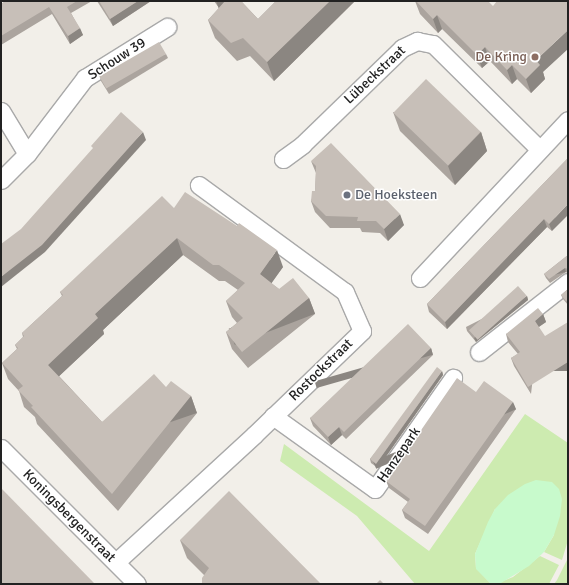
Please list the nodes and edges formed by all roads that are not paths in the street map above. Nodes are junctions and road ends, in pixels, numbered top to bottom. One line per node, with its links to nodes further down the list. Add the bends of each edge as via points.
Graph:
1 (167, 27): 5 (street, Schouw 39, via 85,78)
2 (1, 111): 5 (street)
3 (568, 120): 4 (street)
4 (539, 149): 6 (street, Lübeckstraat, via 433,44 417,41 402,48 302,145); 9 (street)
5 (27, 154): 7 (street, Schouw 39)
6 (283, 159)
7 (1, 180)
8 (199, 185): 13 (street, Rostockstraat, via 345,292 362,330)
9 (420, 278)
10 (568, 282): 11 (street)
11 (479, 352)
12 (453, 378): 13 (street, Hanzepark, via 375,489)
13 (274, 416): 15 (street, Rostockstraat)
14 (1, 448): 15 (street, Koningsbergenstraat)
15 (116, 562): 16 (street, Koningsbergenstraat)
16 (137, 584)

